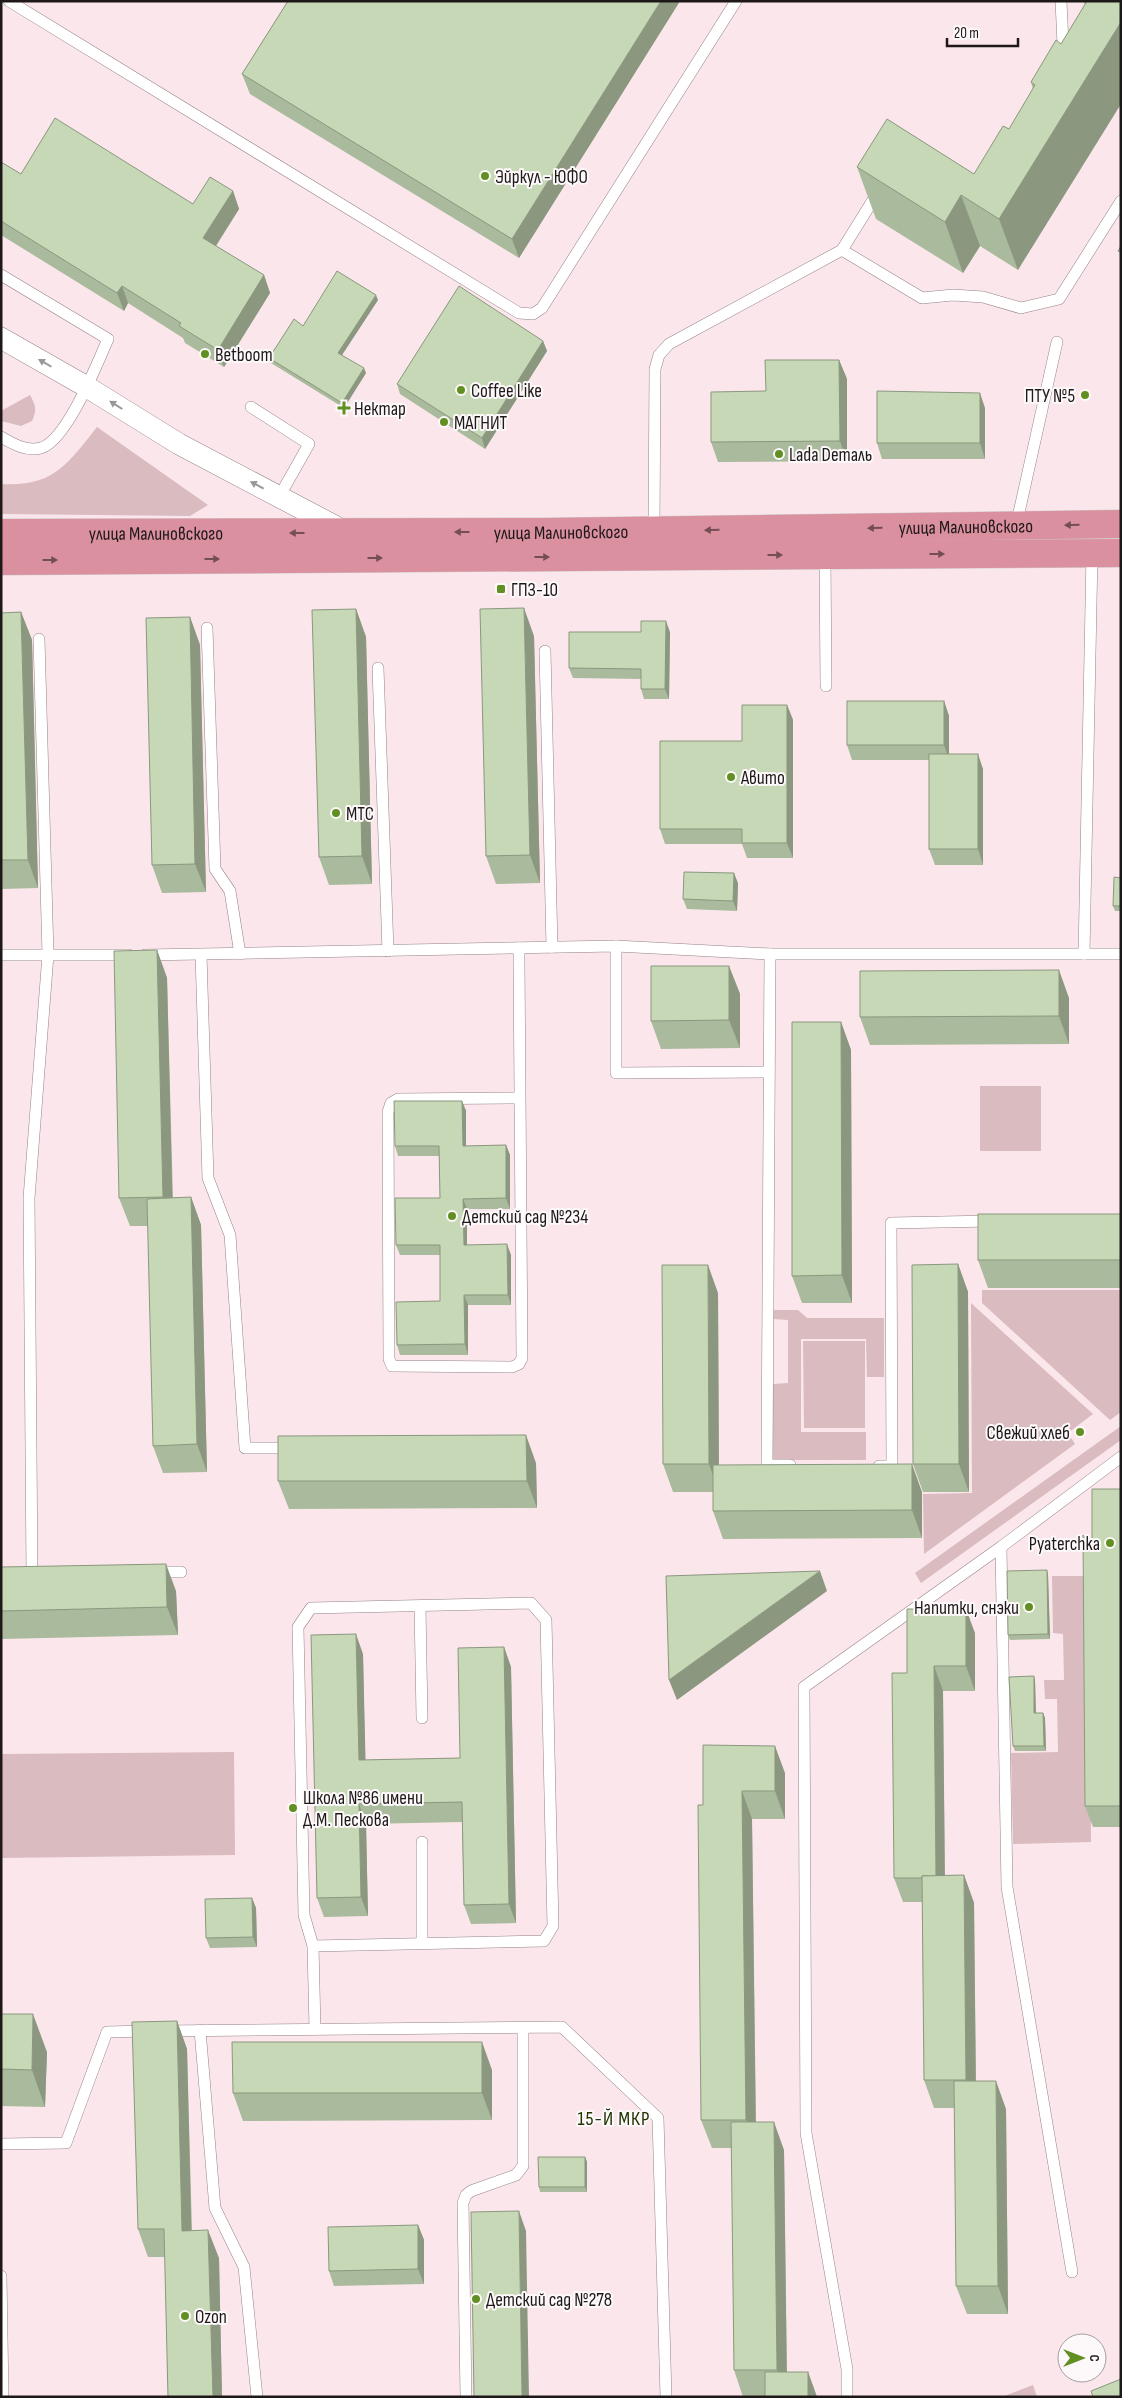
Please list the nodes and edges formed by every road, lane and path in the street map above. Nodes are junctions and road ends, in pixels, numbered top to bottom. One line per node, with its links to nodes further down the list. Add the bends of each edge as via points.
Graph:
1 (9, 1): 2 (lane, via 519,313 532,314 542,308)
2 (736, 1)
3 (1061, 1): 4 (lane, via 1063,44)
4 (1054, 59)
5 (886, 178): 7 (lane)
6 (1121, 202): 7 (lane, via 1059,299 1030,307 1012,306 983,297 922,298)
7 (842, 250): 17 (lane, via 669,344 659,354 654,369)
8 (1, 275): 11 (lane, via 108,339)
9 (1, 338): 11 (street, one-way to 9)
10 (1057, 342): 16 (lane)
11 (87, 387): 13 (lane, via 54,440 41,448 27,449); 14 (street, one-way to 11, via 179,444)
12 (251, 407): 14 (lane, via 309,444)
13 (1, 437)
14 (279, 497): 19 (street)
15 (1121, 524): 16 (highway, улица Малиновского, one-way to 16)
16 (1016, 526): 17 (highway, улица Малиновского, one-way to 17)
17 (654, 530): 19 (highway, улица Малиновского, one-way to 19)
18 (1, 533): 19 (highway, улица Малиновского, one-way to 18)
19 (346, 533)
20 (1121, 553): 21 (highway, улица Малиновского)
21 (1092, 554): 22 (highway, улица Малиновского, one-way to 21); 35 (lane)
22 (825, 555): 23 (highway, улица Малиновского, one-way to 22); 28 (lane)
23 (1, 560)
24 (207, 628): 33 (lane, via 215,869 230,891)
25 (39, 639): 38 (lane)
26 (545, 651): 31 (lane)
27 (378, 668): 32 (lane)
28 (826, 686)
29 (616, 946): 31 (lane); 34 (lane); 40 (lane, via 616,1073)
30 (519, 948): 31 (lane); 32 (lane); 41 (lane)
31 (552, 948)
32 (388, 951): 33 (lane)
33 (240, 954): 39 (lane)
34 (770, 954): 35 (lane); 40 (lane)
35 (1084, 954): 36 (lane)
36 (1121, 954)
37 (1, 955): 38 (lane)
38 (48, 955): 39 (lane); 50 (lane, via 29,1198 29,1267 32,1574)
39 (201, 955): 43 (lane, via 208,1178 230,1235 245,1448)
40 (769, 1072): 45 (lane, via 768,1465)
41 (520, 1098): 41 (lane, via 398,1099 391,1103 388,1122 389,1359 392,1366 503,1367 519,1364 522,1358)
42 (1006, 1221): 46 (lane, via 891,1223 892,1466)
43 (310, 1448)
44 (1121, 1457): 47 (lane)
45 (806, 1465)
46 (863, 1466)
47 (1001, 1547): 60 (lane, via 1007,1887); 66 (lane, via 804,1687 806,2132 846,2369)
48 (141, 1572): 49 (lane)
49 (181, 1572)
50 (52, 1574)
51 (420, 1606): 52 (lane); 54 (lane, via 531,1603 546,1620 553,1926 544,1940); 55 (lane, via 311,1608 298,1627 304,1915)
52 (422, 1718)
53 (422, 1842): 54 (lane)
54 (422, 1943): 55 (lane)
55 (313, 1946): 57 (lane)
56 (523, 2028): 57 (lane); 64 (lane, via 523,2166 516,2176 471,2191 463,2202); 65 (lane, via 562,2027 658,2118)
57 (315, 2029): 58 (lane)
58 (200, 2030): 59 (lane, via 107,2032 66,2143); 63 (lane, via 215,2208 244,2267)
59 (1, 2144)
60 (1072, 2272)
61 (1, 2276): 62 (lane)
62 (3, 2397)
63 (257, 2397)
64 (466, 2397)
65 (666, 2397)
66 (847, 2397)

